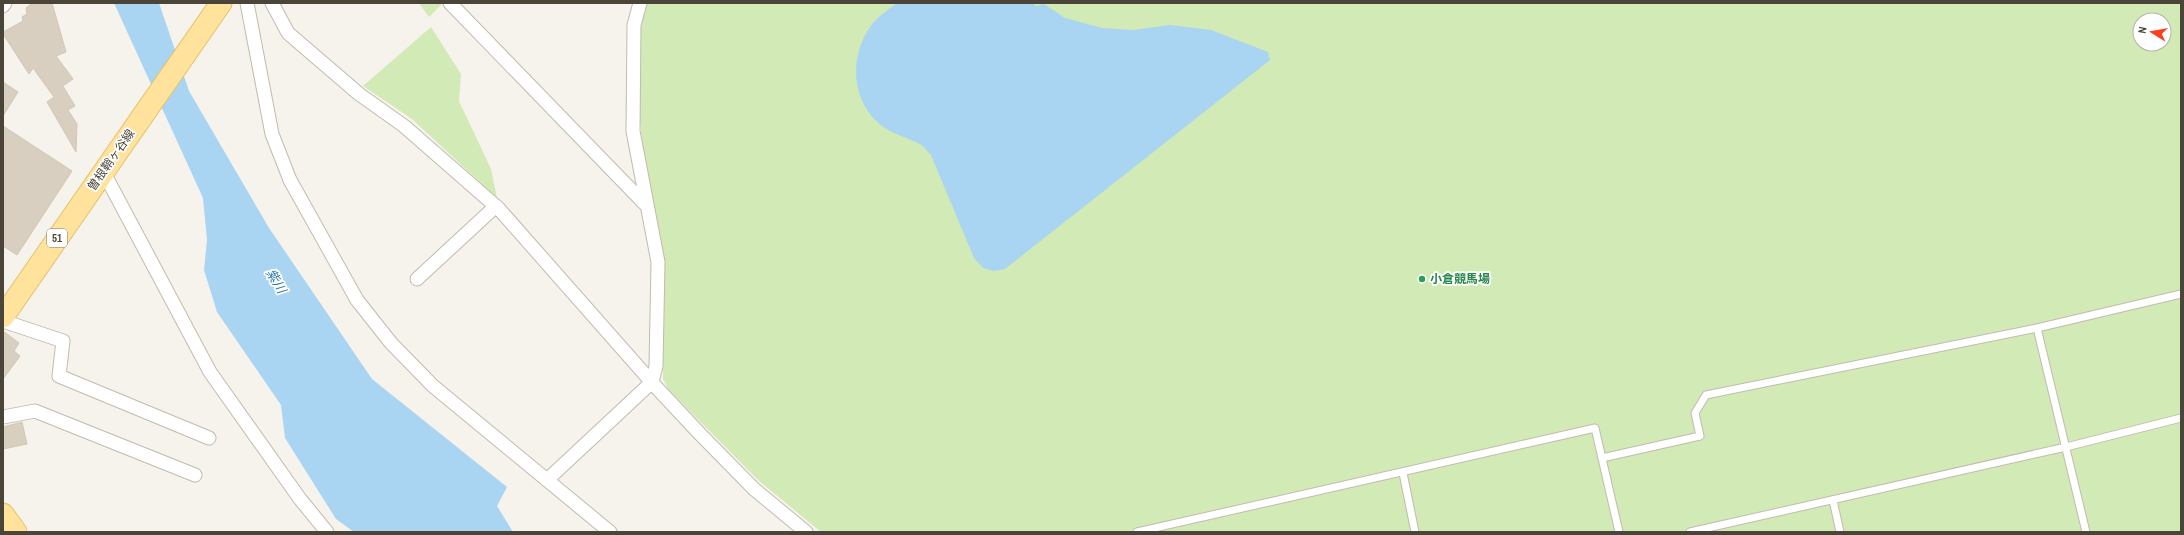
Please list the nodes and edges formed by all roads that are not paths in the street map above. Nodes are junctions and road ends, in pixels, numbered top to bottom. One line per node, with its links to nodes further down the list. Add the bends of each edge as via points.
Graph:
1 (5, 3): 7 (street)
2 (221, 3): 8 (main road, 曽根鞘ヶ谷線 / 51)
3 (247, 3): 24 (street, via 272,134 290,180 357,300 391,343 433,386)
4 (272, 3): 10 (street, via 288,33 359,94 404,126)
5 (640, 3): 9 (street, via 634,25 632,92 633,131)
6 (452, 4): 9 (street)
7 (3, 6)
8 (108, 165): 13 (main road, 曽根鞘ヶ谷線 / 51); 28 (street, via 210,372 300,498)
9 (645, 204): 16 (street, via 658,262 656,366)
10 (496, 206): 11 (street); 16 (street)
11 (417, 278)
12 (2181, 294): 15 (lane)
13 (3, 317)
14 (3, 321): 19 (street, via 63,341 59,376)
15 (2037, 328): 20 (lane); 21 (lane, via 1706,395 1695,412 1700,436)
16 (652, 382): 24 (street); 30 (street, via 754,489)
17 (3, 417): 23 (street, via 35,411)
18 (2181, 418): 20 (lane)
19 (209, 438)
20 (2066, 447): 25 (lane); 36 (lane)
21 (1602, 458): 22 (lane, via 1595,428); 33 (lane)
22 (1403, 473): 31 (lane); 32 (lane)
23 (195, 475)
24 (547, 480): 29 (street)
25 (1833, 500): 34 (lane); 35 (lane)
26 (3, 514): 27 (main road)
27 (16, 532)
28 (328, 532)
29 (610, 532)
30 (806, 532)
31 (1137, 532)
32 (1415, 532)
33 (1619, 532)
34 (1690, 532)
35 (1840, 532)
36 (2086, 532)

